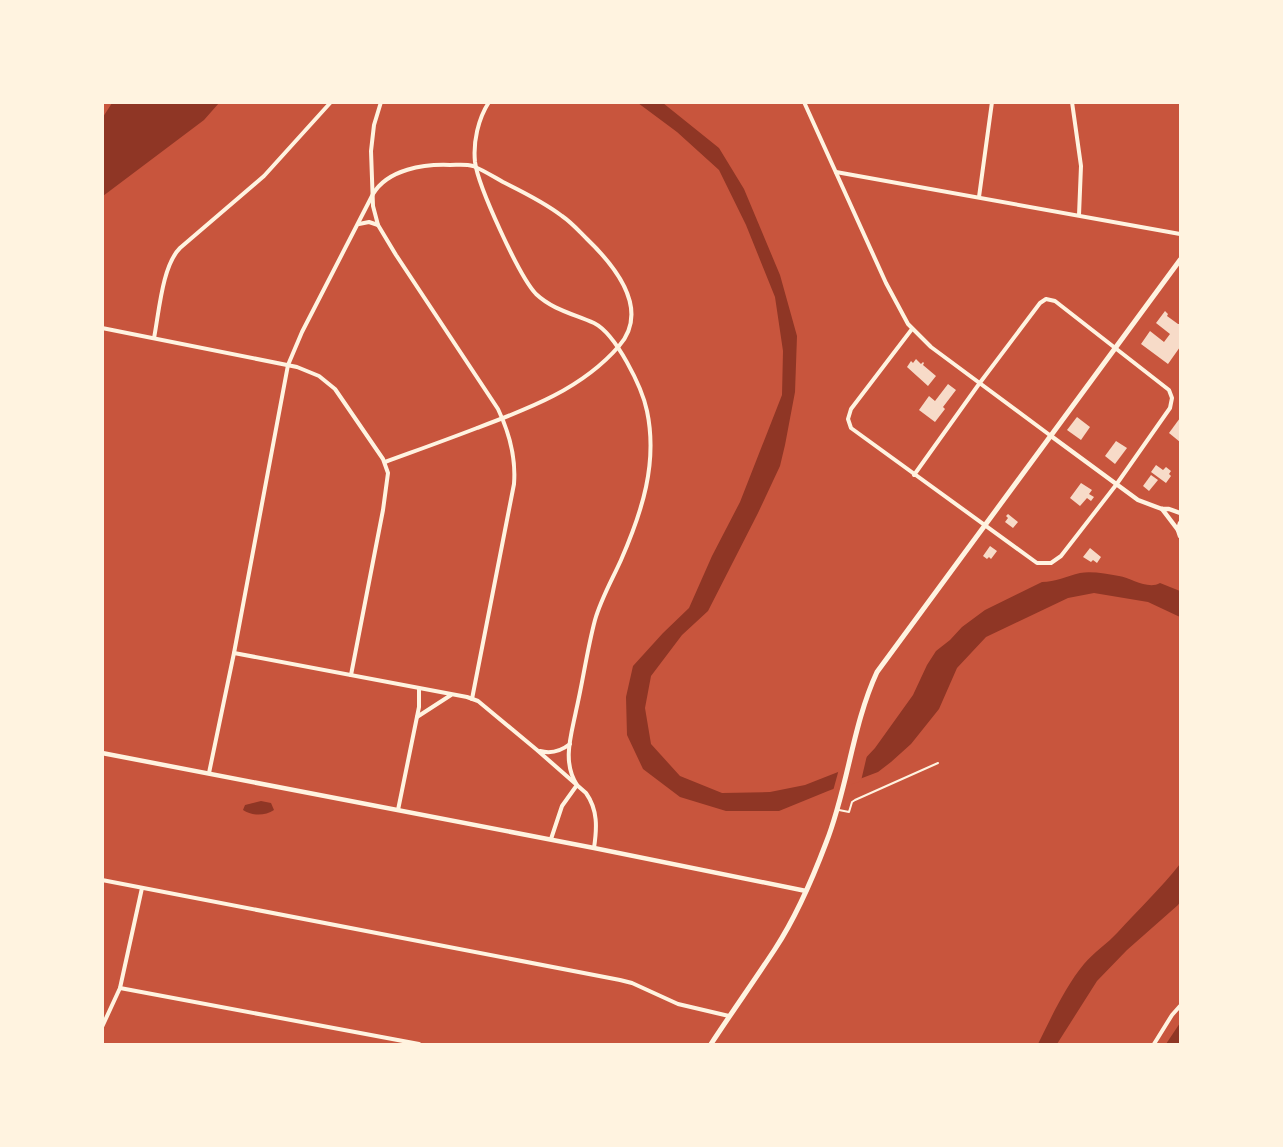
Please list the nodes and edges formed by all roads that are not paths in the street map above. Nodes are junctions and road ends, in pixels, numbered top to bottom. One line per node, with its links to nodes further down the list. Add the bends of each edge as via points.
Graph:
1 (331, 102): 18 (street, via 264,176 173,255 167,270)
2 (381, 102): 9 (street, via 371,142)
3 (489, 102): 7 (street, via 478,126)
4 (804, 102): 8 (street)
5 (992, 102): 10 (street)
6 (1072, 102): 11 (street, via 1081,166)
7 (476, 168): 9 (street, via 464,165 420,166 386,180); 20 (street, via 496,220 520,270 535,292 553,307 607,332); 20 (street, via 562,216 606,259 623,284 631,304 630,324)
8 (836, 172): 10 (street); 17 (street, via 897,306)
9 (373, 194): 12 (street); 13 (street)
10 (979, 198): 11 (street)
11 (1078, 215): 14 (street)
12 (359, 224): 13 (street, via 369,222); 21 (street)
13 (378, 225): 23 (street)
14 (1180, 234)
15 (1180, 260): 19 (main road)
16 (102, 328): 18 (street)
17 (912, 329): 22 (street); 26 (street, via 866,387 849,414 849,424)
18 (154, 338): 21 (street)
19 (1115, 347): 22 (street, via 1055,301 1044,300); 24 (main road); 27 (street, via 1172,395 1170,408)
20 (617, 348): 23 (street, via 598,367 565,390); 40 (street, via 646,407 651,460 639,514 595,621)
21 (288, 365): 25 (street, via 313,373 335,389); 34 (street)
22 (979, 384): 24 (street); 26 (street)
23 (502, 419): 25 (street); 38 (street, via 512,450 514,484)
24 (1051, 436): 27 (street); 31 (main road)
25 (385, 462): 35 (street, via 388,480)
26 (914, 474): 31 (street)
27 (1116, 485): 28 (street, via 1138,500); 31 (street, via 1061,556 1048,564 1037,563)
28 (1162, 509): 29 (street); 32 (street)
29 (1180, 513)
30 (1180, 522): 32 (street)
31 (984, 525): 47 (main road, via 878,672 864,706)
32 (1178, 530): 33 (street)
33 (1180, 536)
34 (234, 652): 35 (street); 44 (street)
35 (351, 675): 36 (street)
36 (419, 689): 37 (street); 39 (street)
37 (452, 695): 38 (street); 39 (street)
38 (472, 699): 41 (street, via 483,704)
39 (417, 717): 46 (street)
40 (570, 744): 41 (street, via 552,752); 45 (street, via 569,768)
41 (537, 750): 45 (street)
42 (102, 753): 44 (street)
43 (938, 763): 47 (lane, via 855,800 849,812)
44 (209, 773): 46 (street)
45 (577, 785): 48 (street, via 562,806); 49 (street, via 588,796 595,813)
46 (398, 810): 48 (street)
47 (838, 810): 52 (main road)
48 (551, 840): 49 (street)
49 (594, 848): 52 (street)
50 (102, 880): 51 (street)
51 (142, 888): 53 (street); 55 (street, via 620,980 678,1004)
52 (806, 892): 55 (main road, via 775,948)
53 (120, 988): 56 (street); 57 (street)
54 (1180, 1006): 59 (street)
55 (729, 1016): 58 (main road)
56 (102, 1027)
57 (419, 1044)
58 (712, 1044)
59 (1154, 1044)

